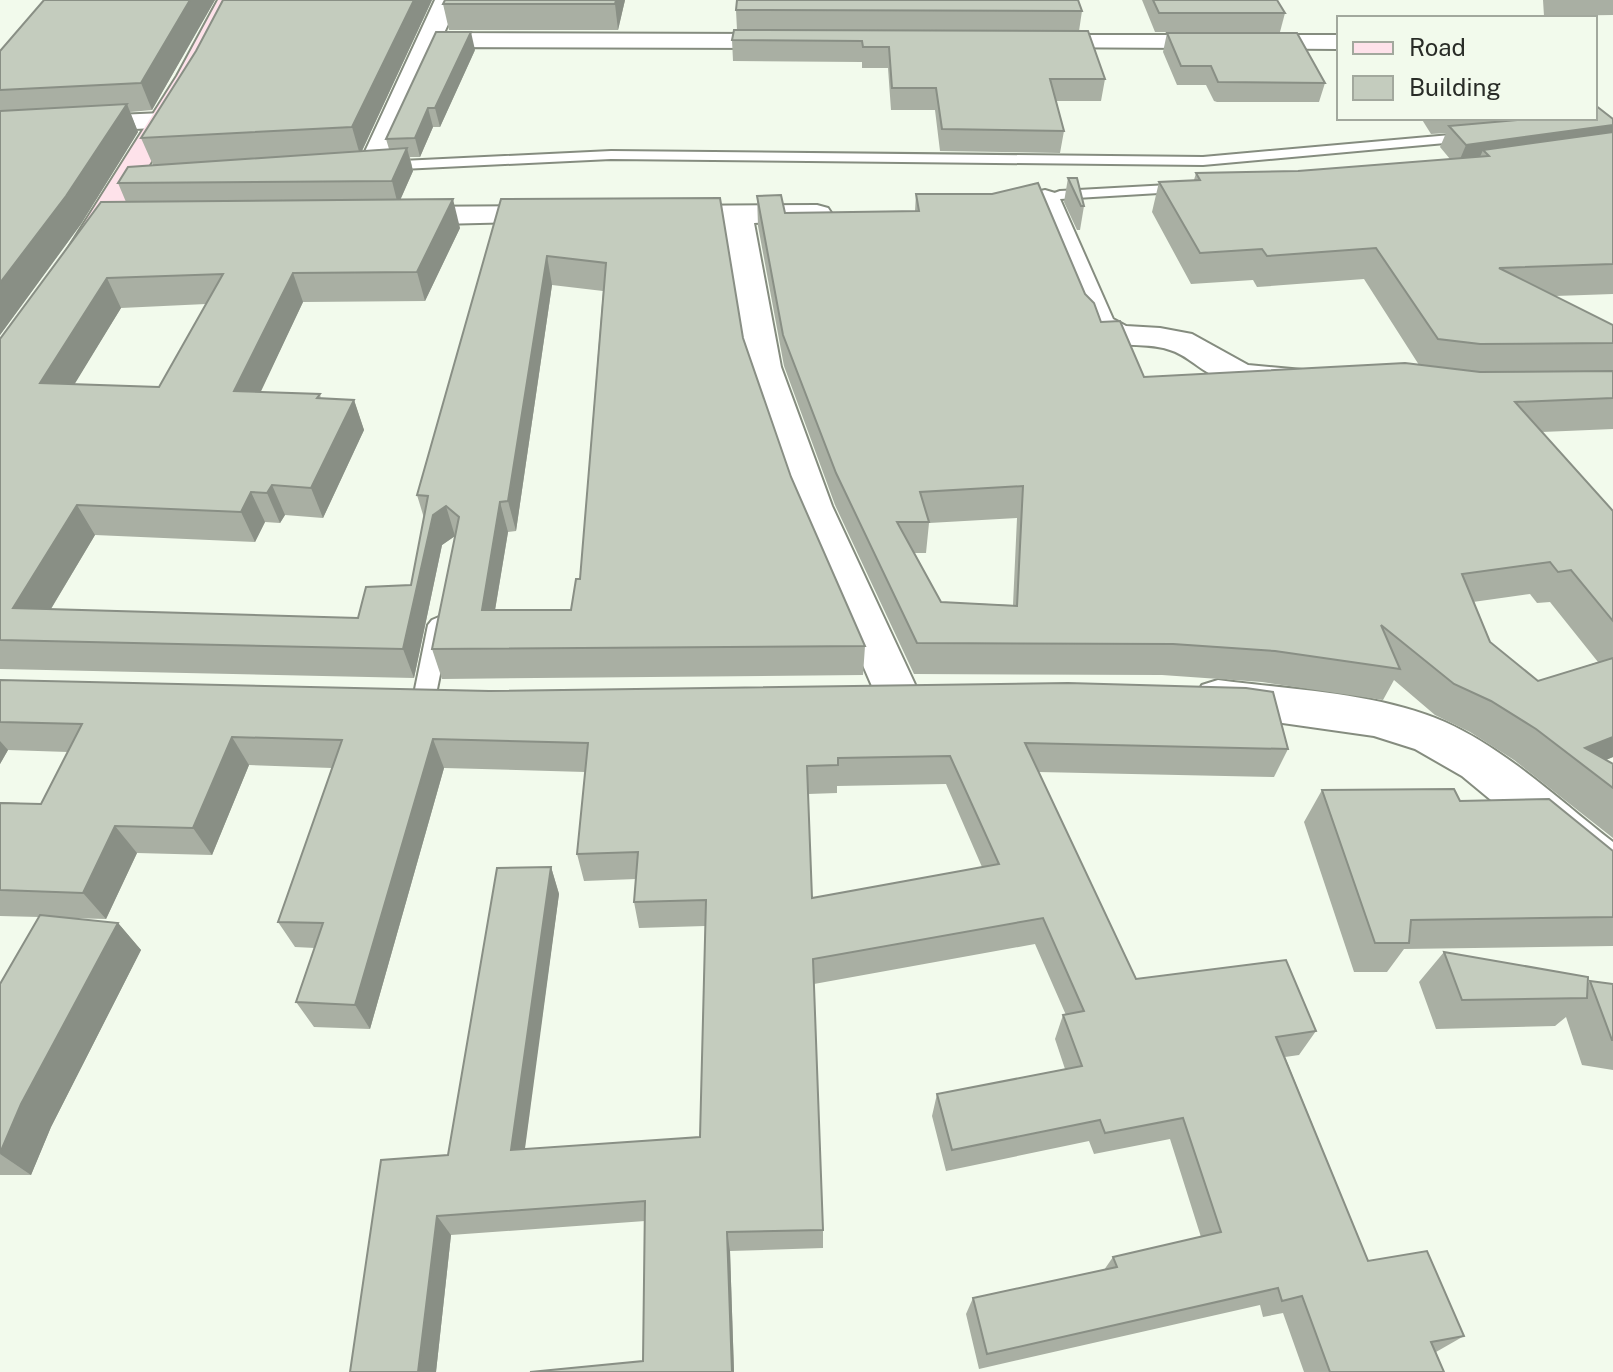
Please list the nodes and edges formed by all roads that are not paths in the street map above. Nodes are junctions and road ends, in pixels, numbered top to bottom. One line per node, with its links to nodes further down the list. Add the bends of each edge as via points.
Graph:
1 (230, 0): 7 (street)
2 (447, 0): 3 (street)
3 (429, 40): 4 (street); 10 (street)
4 (812, 41)
5 (1004, 42): 6 (street)
6 (1337, 42)
7 (163, 121): 8 (street); 13 (street)
8 (0, 128)
9 (1492, 136): 10 (lane, via 1203,161 611,155)
10 (372, 166): 11 (street)
11 (310, 170)
12 (157, 178): 13 (street)
13 (126, 179): 23 (street)
14 (1201, 188): 15 (lane)
15 (1045, 199): 16 (street, via 988,212); 25 (street, via 1099,324 1110,334 1132,340 1169,339 1198,348 1233,373)
16 (957, 212)
17 (847, 214): 20 (street)
18 (582, 215): 21 (street)
19 (629, 215): 20 (street)
20 (738, 215): 27 (street, via 764,367 813,506)
21 (375, 216)
22 (135, 218): 23 (street)
23 (103, 219): 24 (street)
24 (62, 278)
25 (1315, 378)
26 (443, 607): 32 (lane)
27 (897, 693): 28 (street); 29 (street)
28 (942, 693)
29 (849, 694)
30 (1171, 695): 34 (street, via 1234,697 1401,724 1478,763)
31 (377, 697): 32 (street)
32 (424, 699): 33 (street)
33 (469, 699)
34 (1613, 871)

